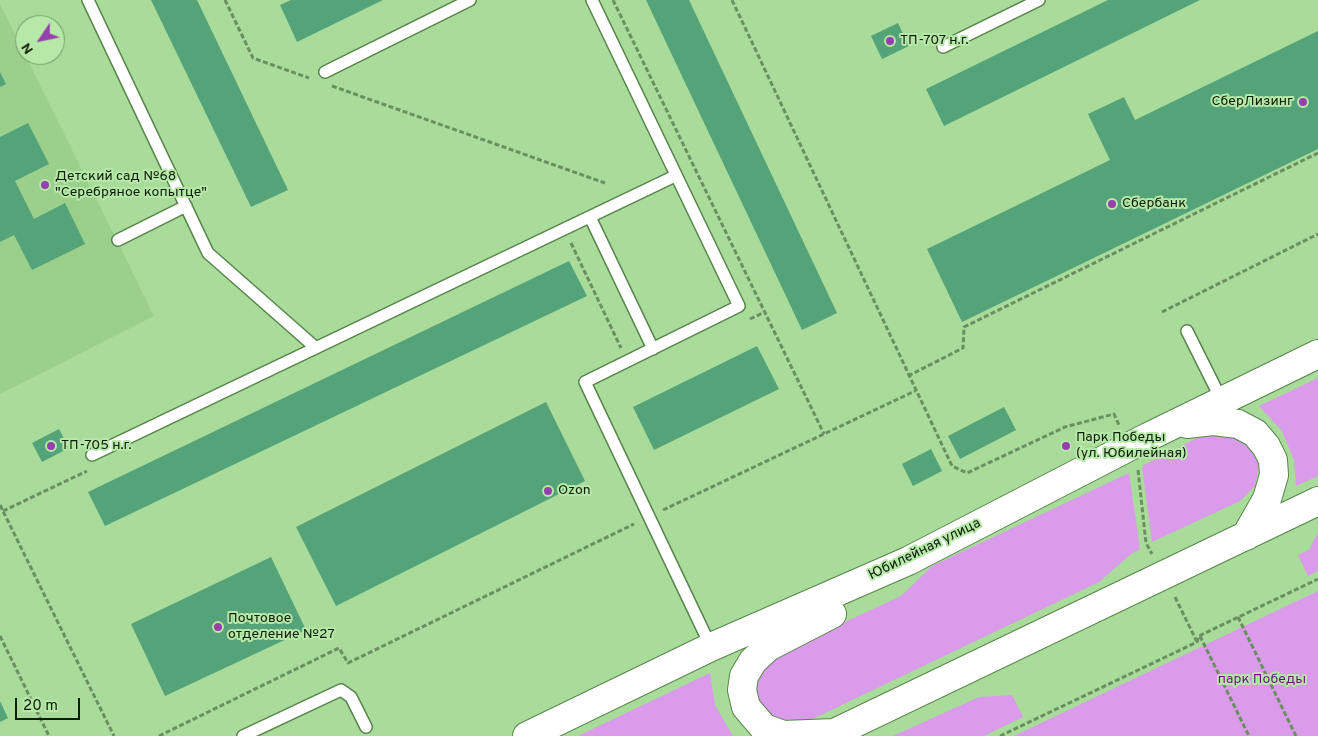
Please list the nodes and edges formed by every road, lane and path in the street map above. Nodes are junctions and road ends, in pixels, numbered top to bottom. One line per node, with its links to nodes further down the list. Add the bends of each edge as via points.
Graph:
1 (88, 0): 14 (lane)
2 (225, 0): 9 (path, via 253,58)
3 (470, 0): 9 (lane)
4 (592, 0): 12 (lane)
5 (613, 0): 19 (path)
6 (732, 0): 27 (path)
7 (1039, 0): 8 (lane)
8 (943, 47)
9 (321, 76)
10 (327, 84): 13 (path)
11 (1318, 152): 27 (path, via 964,326 963,348)
12 (675, 176): 15 (lane); 24 (lane, via 739,306)
13 (605, 183)
14 (186, 206): 17 (lane); 23 (lane, via 208,253)
15 (590, 217): 23 (lane); 24 (lane)
16 (1318, 234): 20 (path)
17 (118, 240)
18 (569, 240): 26 (path)
19 (765, 312): 21 (path); 30 (path)
20 (1162, 312)
21 (748, 320)
22 (1187, 331): 28 (lane)
23 (316, 348): 31 (lane)
24 (653, 348): 26 (lane)
25 (1318, 354): 28 (main road, Юбилейная улица)
26 (627, 361): 36 (lane, via 585,382)
27 (908, 376): 30 (path, via 915,391)
28 (1222, 402): 29 (main road, Юбилейная улица)
29 (1174, 425): 37 (main road, via 1213,420 1238,424 1255,433 1266,446 1273,460 1274,475 1267,499); 38 (main road, Юбилейная улица)
30 (824, 434): 36 (path)
31 (92, 455)
32 (93, 468): 35 (path)
33 (1318, 502): 37 (main road)
34 (0, 505): 35 (path)
35 (3, 511): 47 (path)
36 (648, 517): 43 (lane); 48 (path, via 348,663 339,648)
37 (1246, 536): 45 (main road)
38 (908, 561): 43 (main road, Юбилейная улица); 45 (main road, via 871,595 768,647 753,661 744,676 742,690 746,706 764,728 783,735)
39 (1318, 579): 40 (path)
40 (1238, 617): 42 (path); 53 (path)
41 (0, 636): 46 (path)
42 (1200, 636): 51 (path, via 1197,642); 52 (path)
43 (711, 647): 50 (main road, Юбилейная улица)
44 (366, 727): 49 (lane, via 351,697 341,690)
45 (845, 732)
46 (49, 736)
47 (114, 736)
48 (159, 736)
49 (243, 736)
50 (527, 736)
51 (1000, 736)
52 (1249, 736)
53 (1296, 736)

